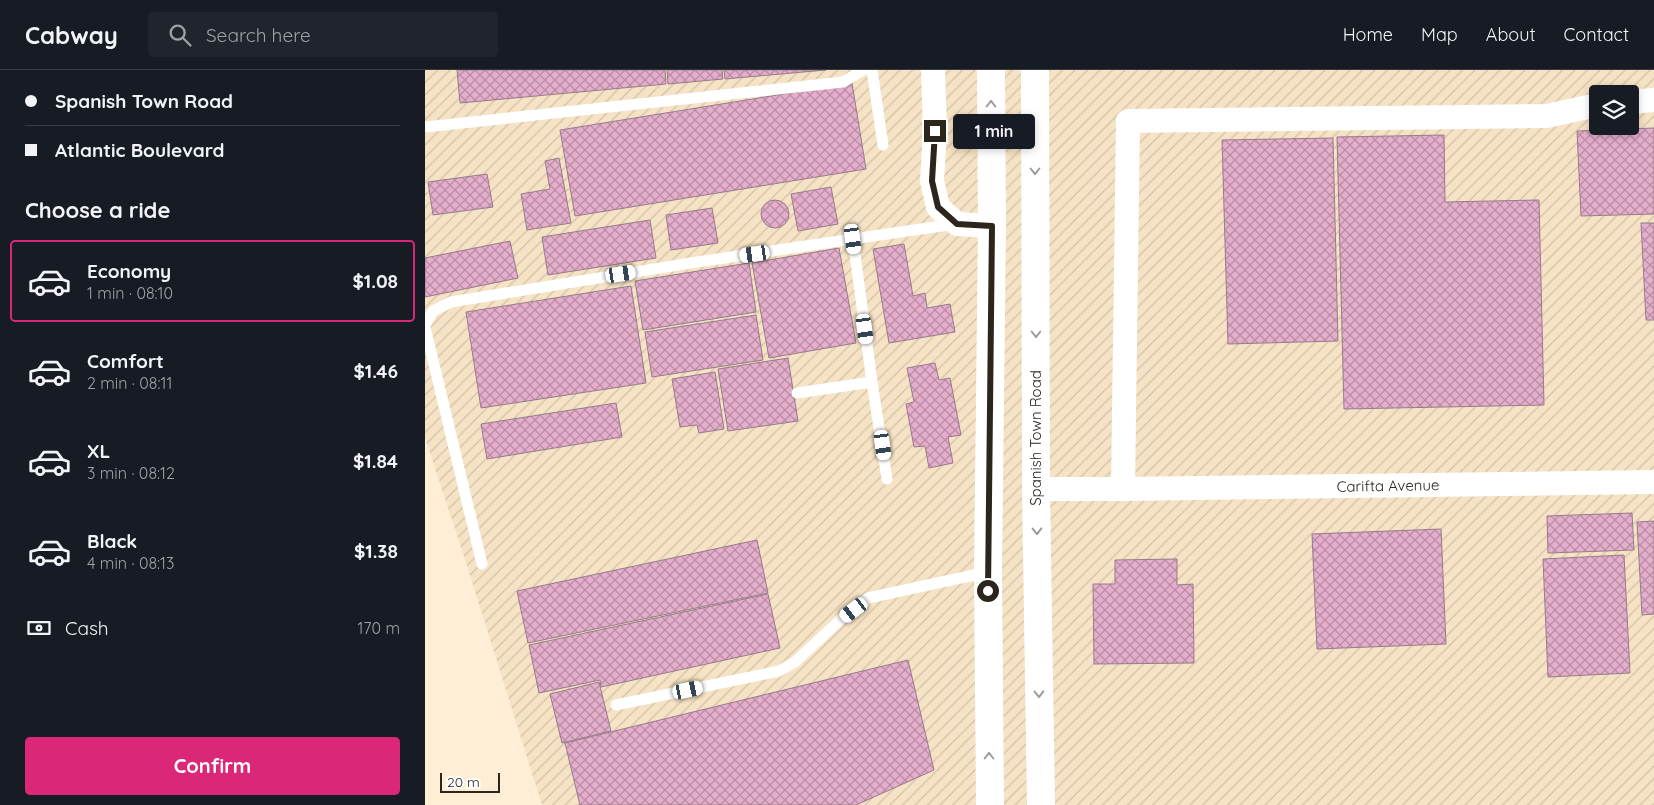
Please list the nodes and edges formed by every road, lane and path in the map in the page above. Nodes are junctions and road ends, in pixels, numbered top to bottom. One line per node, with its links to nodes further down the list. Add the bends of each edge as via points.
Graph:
1 (863, 70): 9 (lane, via 843,82)
2 (872, 70): 10 (lane)
3 (933, 70): 11 (street, via 935,131 932,181 938,207)
4 (991, 70): 12 (highway, one-way to 4)
5 (1035, 70): 20 (highway, Spanish Town Road, one-way to 20)
6 (1654, 100): 7 (street)
7 (1639, 101)
8 (1589, 107): 19 (street, via 1547,116 1128,121)
9 (425, 127)
10 (883, 145)
11 (957, 224): 12 (street); 13 (lane)
12 (992, 226): 22 (highway)
13 (853, 239): 14 (lane, via 451,302 433,311); 15 (lane)
14 (425, 326): 21 (lane)
15 (872, 382): 16 (lane); 17 (lane)
16 (797, 394)
17 (887, 479)
18 (1654, 482): 19 (street, Carifta Avenue)
19 (1123, 489): 20 (street, Carifta Avenue)
20 (1036, 490): 25 (highway, Spanish Town Road, one-way to 25)
21 (482, 564)
22 (988, 572): 23 (lane, via 868,598 795,662 779,671); 24 (highway, one-way to 22)
23 (616, 705)
24 (990, 805)
25 (1041, 805)

